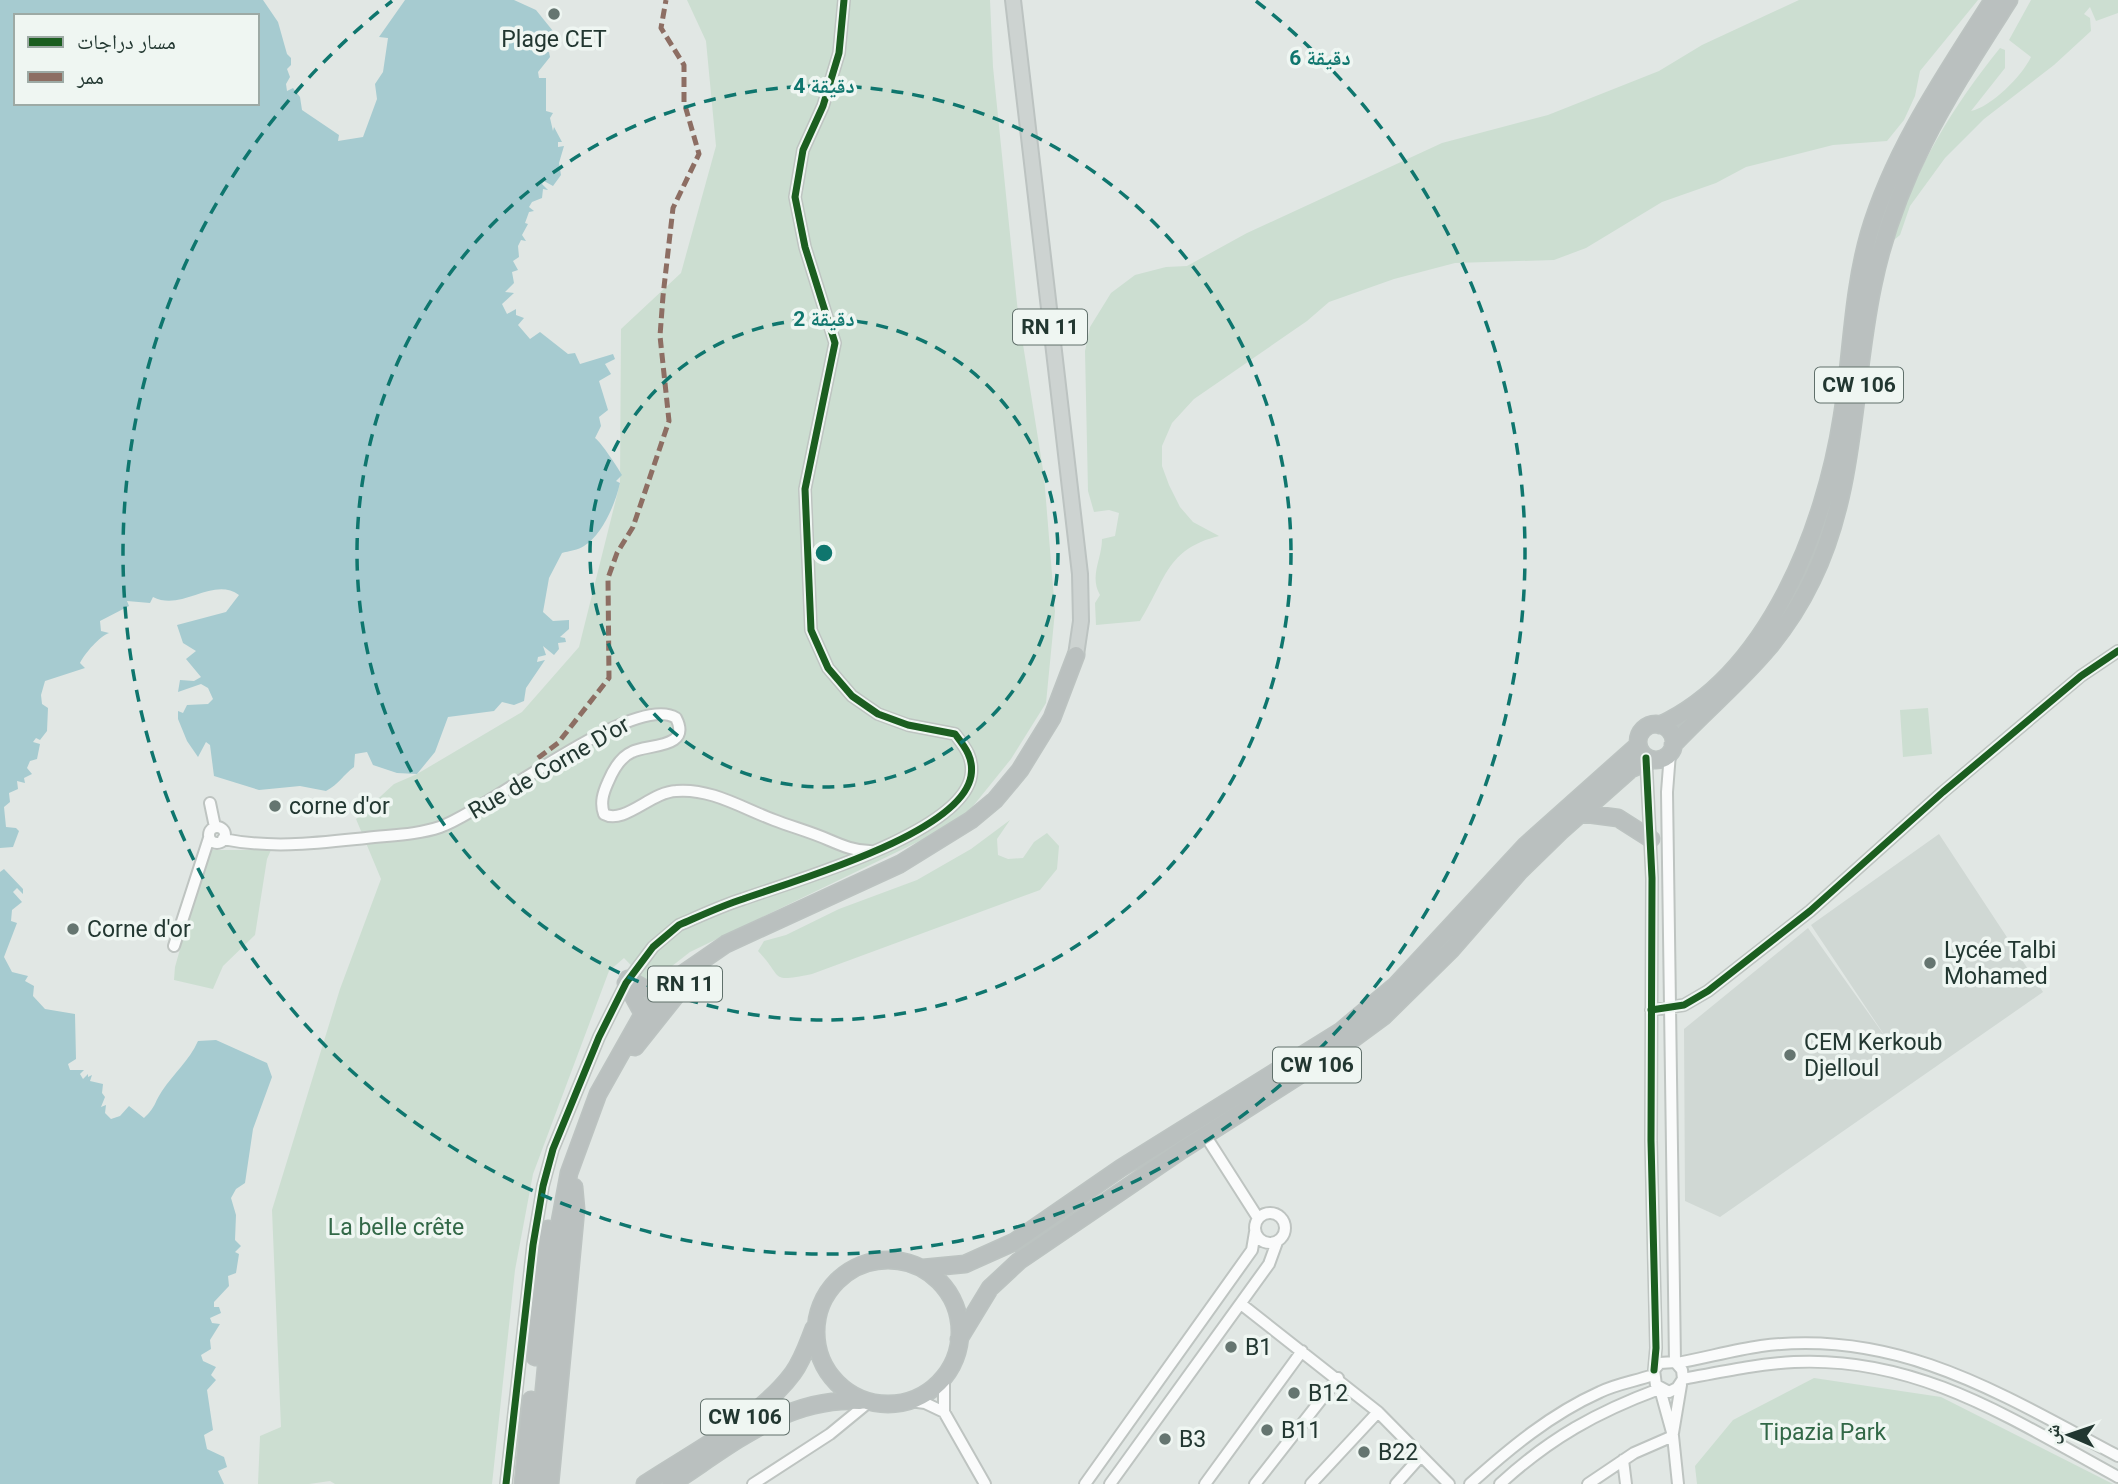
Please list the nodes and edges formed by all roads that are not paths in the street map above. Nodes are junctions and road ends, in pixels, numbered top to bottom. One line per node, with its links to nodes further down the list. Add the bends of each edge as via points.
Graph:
1 (844, 0): 15 (street, via 839,53 803,150 795,197 805,247 835,343 805,489 811,630 828,668 852,696 878,714 955,734 971,754 971,778 956,803 933,822)
2 (1013, 0): 6 (main road, RN 11, via 1080,574)
3 (1993, 0): 7 (highway, CW 106, via 1916,124 1870,232 1857,282 1835,461 1810,541 1765,626 1735,664 1687,709)
4 (2009, 0): 8 (highway, CW 106, via 1941,107 1900,191 1873,282 1847,466 1816,573 1768,652)
5 (2118, 651): 20 (street, via 2081,676 1943,792 1810,911 1708,990)
6 (1076, 655): 19 (highway, RN 11, via 1036,746 979,814 900,864 726,944); 23 (highway, RN 11, via 1070,684 1051,728 998,803 923,857 707,966 677,993)
7 (1660, 725): 8 (highway, via 1671,732); 9 (highway, via 1643,730)
8 (1672, 749): 9 (highway, via 1660,760); 20 (street, via 1667,785)
9 (1646, 756): 11 (highway, CW 106); 13 (street); 29 (highway, CW 106, via 1526,845 1396,985 1341,1031 1121,1168 1014,1242 965,1264)
10 (211, 803): 12 (street)
11 (1580, 813): 13 (highway, via 1618,818); 24 (highway, CW 106, via 1384,1016)
12 (212, 832): 14 (street, Rue de Corne D'or, via 216,843 223,839 251,845 291,845 428,831 485,805 602,732 633,718 661,714 676,718 676,738 623,758 603,794 604,814 622,817 642,802 676,790 699,792); 17 (street)
13 (1651, 839): 21 (street)
14 (829, 840): 15 (street); 16 (street)
15 (873, 852): 16 (street)
16 (834, 867): 18 (street, via 679,925 653,947)
17 (174, 946)
18 (627, 981): 19 (highway, via 645,989); 22 (highway); 50 (street, via 571,1102 543,1186)
19 (674, 982): 22 (highway, RN 11)
20 (1670, 1009): 21 (street); 34 (street)
21 (1651, 1010): 35 (street)
22 (643, 1014): 23 (highway); 25 (highway, RN 11, via 598,1094)
23 (632, 1050): 25 (highway, RN 11)
24 (1205, 1135): 26 (street); 32 (highway, CW 106, via 1003,1274)
25 (571, 1183): 51 (highway, via 555,1203 548,1230); 52 (highway, RN 11, via 558,1234); 53 (highway, RN 11); 54 (highway, via 576,1209)
26 (1258, 1218): 27 (street); 28 (street, via 1272,1212 1281,1217 1286,1230)
27 (1255, 1232): 28 (street, via 1261,1241); 59 (street, via 1252,1250)
28 (1277, 1242): 30 (street, via 1269,1264)
29 (923, 1268): 31 (highway, via 891,1260 859,1265 841,1276 827,1293); 32 (highway, via 952,1298)
30 (1241, 1304): 33 (street); 60 (street)
31 (816, 1322): 41 (highway, via 822,1363 850,1394); 55 (highway, CW 106, via 795,1371 779,1390)
32 (959, 1339): 36 (highway)
33 (1302, 1351): 37 (street); 61 (street)
34 (1676, 1363): 35 (street, via 1660,1363); 38 (street, via 1682,1370); 46 (street, via 1761,1346 1797,1344 1903,1356 1971,1378)
35 (1653, 1373): 39 (street); 66 (street, via 1602,1391 1552,1418)
36 (944, 1377): 40 (highway); 42 (street)
37 (1338, 1378): 43 (street); 62 (street)
38 (1682, 1382): 39 (street, via 1669,1392); 44 (street); 48 (street, via 1762,1364 1796,1362 1854,1364 1899,1372 1965,1394)
39 (1660, 1389): 44 (street); 67 (street, via 1607,1408 1568,1430)
40 (910, 1401): 41 (highway); 42 (street)
41 (869, 1402): 56 (highway, CW 106, via 837,1400 774,1418); 57 (street)
42 (944, 1412): 58 (street)
43 (1378, 1412): 45 (street); 63 (street)
44 (1673, 1436): 47 (street); 70 (street)
45 (1421, 1456): 64 (street); 65 (street)
46 (2118, 1456)
47 (1623, 1460): 49 (street); 69 (street)
48 (2118, 1477)
49 (1600, 1479): 68 (street)
50 (506, 1484)
51 (523, 1484)
52 (535, 1484)
53 (541, 1484)
54 (551, 1484)
55 (645, 1484)
56 (671, 1484)
57 (753, 1484)
58 (985, 1484)
59 (1085, 1484)
60 (1110, 1484)
61 (1205, 1484)
62 (1255, 1484)
63 (1311, 1484)
64 (1396, 1484)
65 (1449, 1484)
66 (1470, 1484)
67 (1500, 1484)
68 (1588, 1484)
69 (1626, 1484)
70 (1678, 1484)

